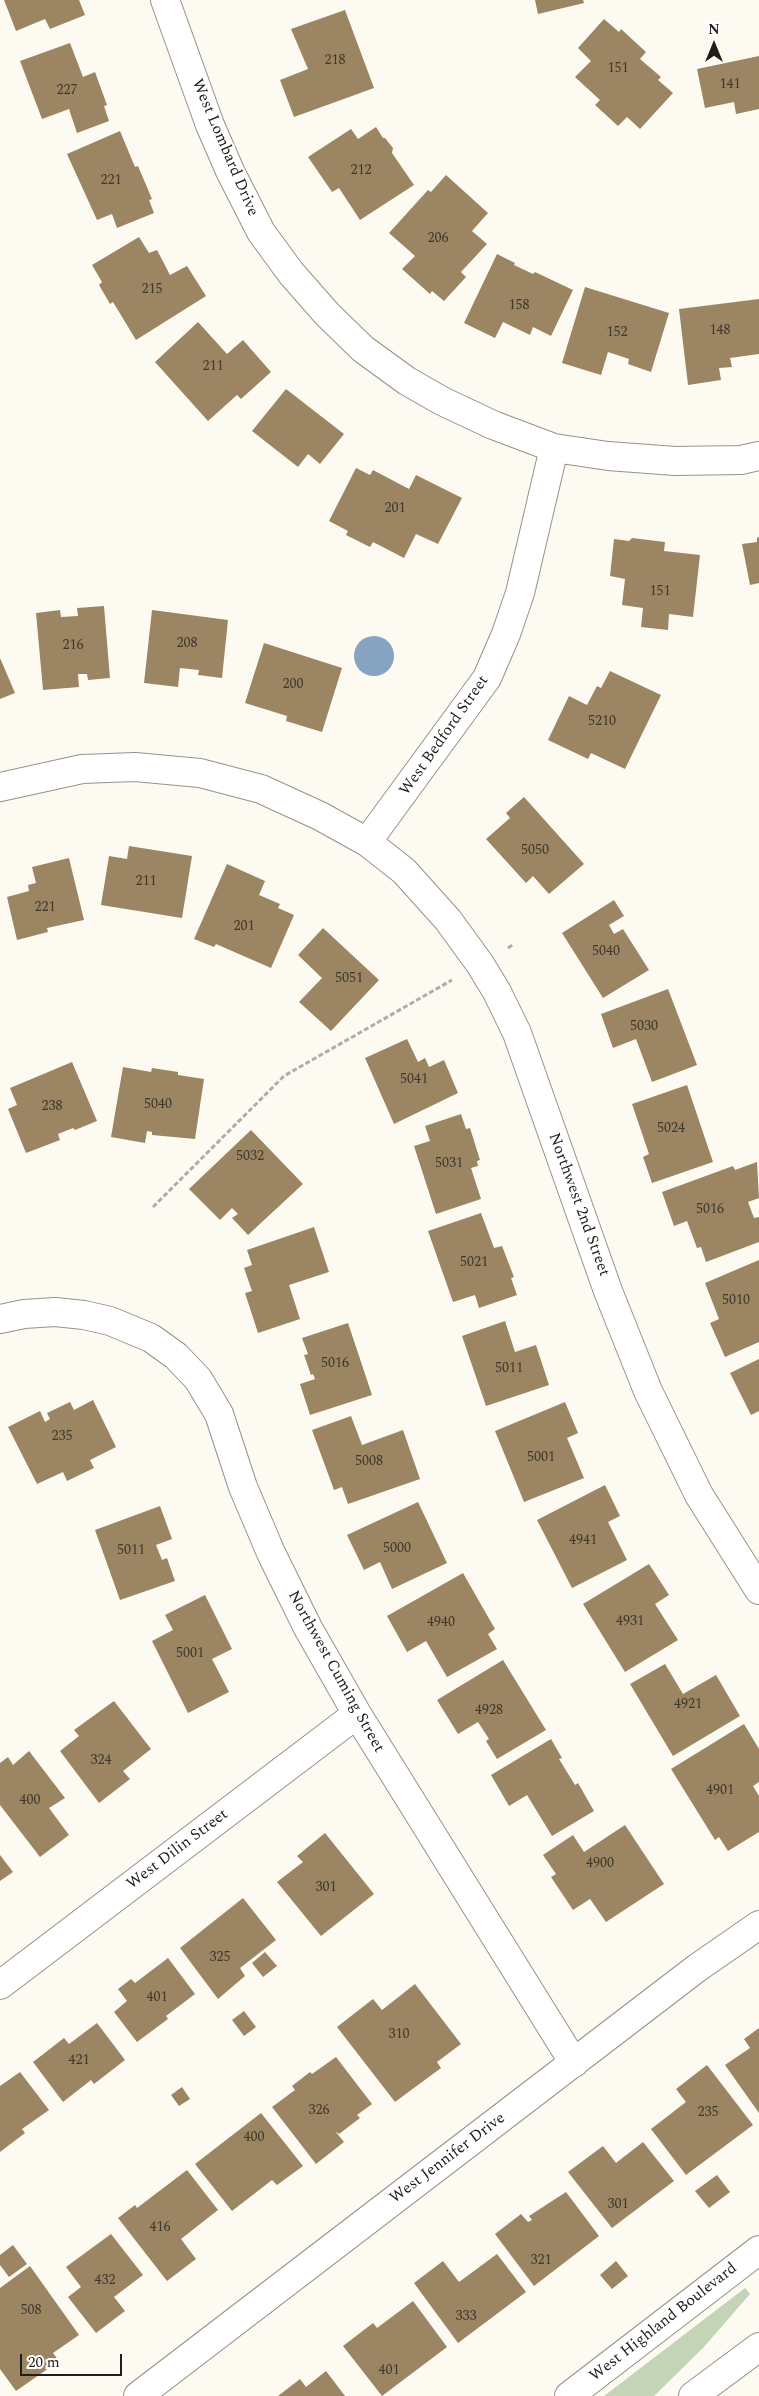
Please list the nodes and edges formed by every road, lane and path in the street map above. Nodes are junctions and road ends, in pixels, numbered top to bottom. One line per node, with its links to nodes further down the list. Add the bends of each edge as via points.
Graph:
1 (165, 0): 2 (street, West Lombard Drive, via 230,171 261,232 321,308 363,349 407,381 442,402)
2 (554, 448): 3 (street, West Lombard Drive, via 675,461 741,460); 5 (street, West Bedford Street, via 520,593 487,678)
3 (759, 456)
4 (0, 788): 5 (street, Northwest 2nd Street, via 82,769 135,766 200,773 262,789)
5 (367, 842): 7 (street, Northwest 2nd Street, via 404,871 448,920)
6 (514, 944): 7 (path)
7 (480, 964): 8 (path, via 284,1076); 10 (street, Northwest 2nd Street, via 517,1033 608,1291 648,1391 699,1494)
8 (153, 1208)
9 (0, 1319): 11 (street, Northwest Cuming Street, via 55,1312 84,1314 110,1321 151,1338 176,1356 198,1380 219,1414 270,1553)
10 (759, 1590)
11 (357, 1714): 13 (street, West Dilin Street); 14 (street, Northwest Cuming Street)
12 (759, 1924): 14 (street, West Jennifer Drive)
13 (0, 1985)
14 (574, 2063): 17 (street, West Jennifer Drive)
15 (759, 2250): 18 (street, West Highland Boulevard)
16 (759, 2347): 19 (street)
17 (138, 2396)
18 (569, 2396)
19 (693, 2396)

